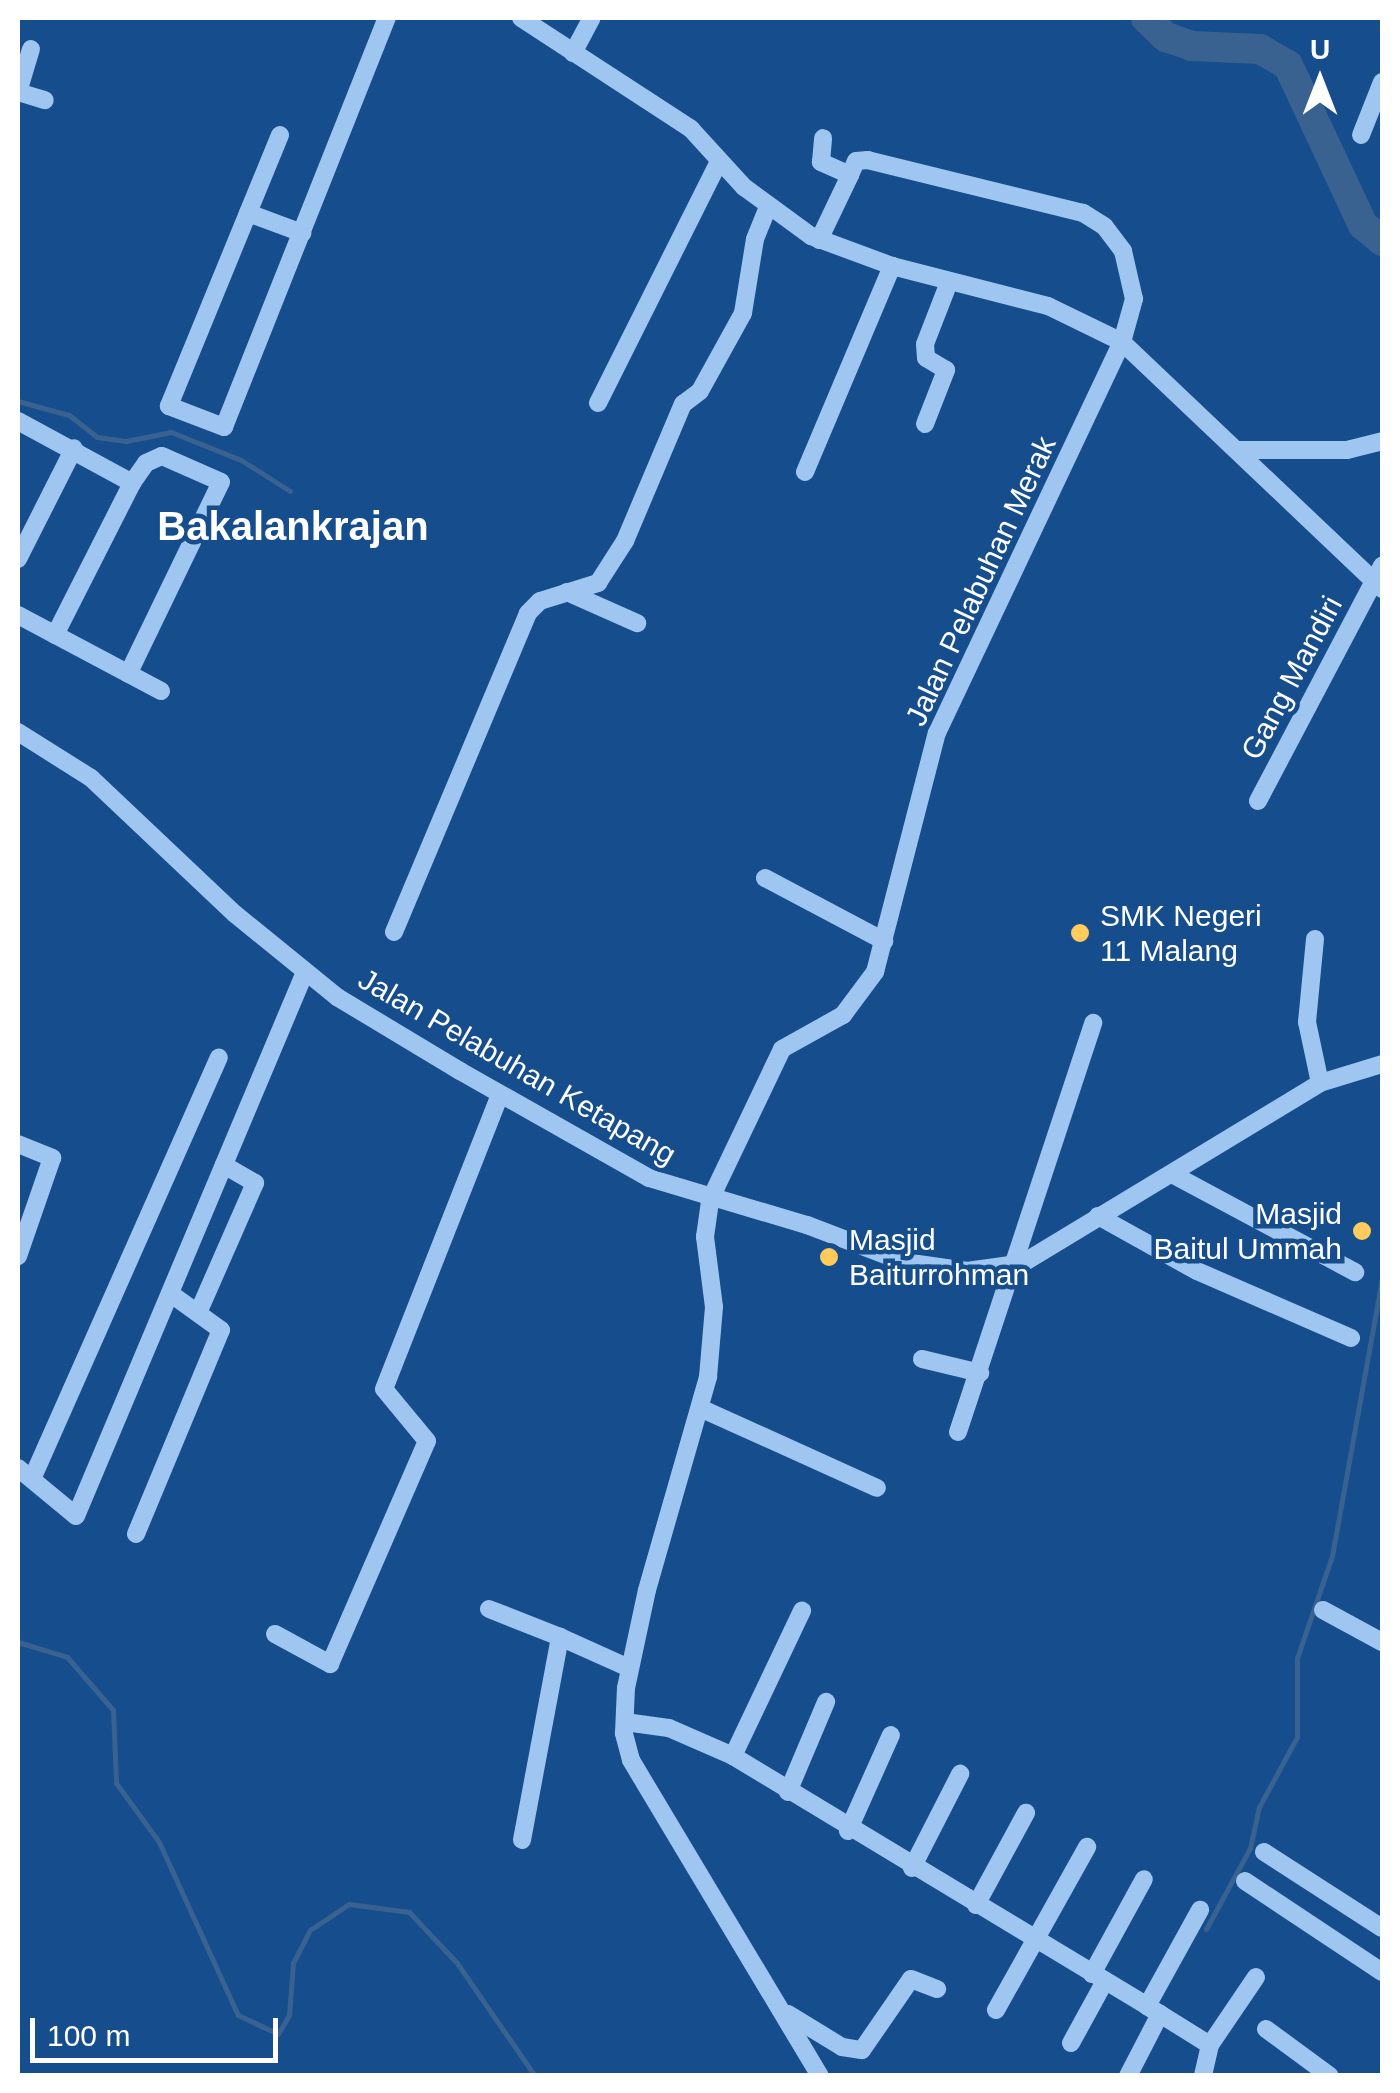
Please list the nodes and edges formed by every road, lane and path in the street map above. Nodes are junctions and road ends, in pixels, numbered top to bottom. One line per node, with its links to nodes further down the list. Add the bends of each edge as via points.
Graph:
1 (387, 18): 16 (street)
2 (521, 18): 5 (street)
3 (592, 18): 5 (street)
4 (31, 49): 7 (street)
5 (572, 54): 12 (street, via 691,129)
6 (1382, 82): 10 (street)
7 (18, 92): 8 (street)
8 (45, 100)
9 (280, 135): 15 (street)
10 (1361, 135)
11 (823, 138): 13 (street, via 822,162)
12 (719, 160): 14 (street); 21 (street)
13 (850, 175): 17 (street); 20 (street, Jalan Pelabuhan Merak, via 856,161 868,160 1083,213 1104,226 1132,266 1134,299)
14 (768, 207): 17 (street); 31 (street, via 755,239 743,313 700,391 682,404 624,541 598,583)
15 (248, 213): 16 (street); 16 (street, via 169,406 224,428)
16 (302, 234)
17 (819, 240): 18 (street)
18 (892, 266): 19 (street); 27 (street)
19 (949, 282): 20 (street, via 1048,306); 23 (street, via 925,344 926,358 946,370)
20 (1122, 342): 26 (street); 42 (street, Jalan Pelabuhan Merak, via 949,702)
21 (598, 403)
22 (18, 421): 25 (street)
23 (925, 424)
24 (1382, 441): 26 (street, via 1347,450)
25 (74, 448): 28 (street); 29 (street)
26 (1237, 450): 30 (street)
27 (805, 472)
28 (132, 482): 34 (street); 35 (street, via 146,463 162,456 216,476 222,490)
29 (18, 559)
30 (1380, 579): 38 (street, Gang Mandiri)
31 (567, 592): 33 (street); 40 (street, via 528,613)
32 (18, 615): 34 (street)
33 (636, 623)
34 (55, 635): 35 (street)
35 (128, 674): 36 (street)
36 (161, 691)
37 (18, 732): 43 (street, Jalan Pelabuhan Ketapang, via 91,778)
38 (1258, 801)
39 (765, 878): 42 (street)
40 (394, 932)
41 (1316, 939): 47 (street, via 1308,1022)
42 (884, 942): 52 (street, Jalan Pelabuhan Merak, via 853,1007 782,1048)
43 (305, 972): 48 (street, Jalan Pelabuhan Ketapang); 50 (street)
44 (1094, 1023): 56 (street)
45 (219, 1058): 65 (street)
46 (1382, 1064): 47 (street, Jalan Pelabuhan Ketapang)
47 (1320, 1083): 51 (street, Jalan Pelabuhan Ketapang)
48 (500, 1095): 52 (street, Jalan Pelabuhan Ketapang, via 648,1178); 71 (street, via 384,1389 427,1441 330,1664)
49 (18, 1144): 53 (street, via 52,1158)
50 (224, 1165): 58 (street); 59 (street, via 254,1183)
51 (1172, 1174): 54 (street, Jalan Pelabuhan Ketapang); 57 (street)
52 (710, 1200): 56 (street, Jalan Pelabuhan Ketapang, via 940,1270); 63 (street, via 705,1237 714,1321)
53 (25, 1216): 55 (street)
54 (1098, 1216): 56 (street, Jalan Pelabuhan Ketapang); 60 (street, via 1197,1271)
55 (18, 1256)
56 (1012, 1266): 62 (street)
57 (1356, 1272)
58 (171, 1294): 59 (street); 65 (street, via 76,1516)
59 (198, 1313): 67 (street, via 221,1330)
60 (1351, 1338)
61 (922, 1359): 62 (street)
62 (980, 1373): 64 (street)
63 (700, 1408): 66 (street); 74 (street)
64 (958, 1432)
65 (25, 1473)
66 (877, 1488)
67 (136, 1534)
68 (489, 1608): 72 (street)
69 (1323, 1610): 73 (street)
70 (802, 1611): 78 (street)
71 (276, 1634)
72 (560, 1637): 74 (street); 83 (street)
73 (1382, 1642)
74 (630, 1668): 76 (street)
75 (826, 1702): 80 (street)
76 (624, 1722): 78 (street, via 669,1728); 99 (street, via 631,1760)
77 (891, 1735): 82 (street)
78 (733, 1756): 80 (street)
79 (960, 1774): 86 (street)
80 (788, 1792): 82 (street)
81 (1026, 1813): 89 (street)
82 (848, 1832): 86 (street)
83 (522, 1840)
84 (1087, 1847): 92 (street)
85 (1264, 1852): 91 (street)
86 (912, 1868): 89 (street)
87 (1144, 1879): 94 (street)
88 (1246, 1882): 93 (street)
89 (976, 1905): 92 (street)
90 (1200, 1910): 98 (street)
91 (1382, 1928)
92 (1036, 1939): 94 (street); 97 (street)
93 (1382, 1972)
94 (1099, 1977): 98 (street); 101 (street)
95 (1256, 1977): 102 (street)
96 (937, 1989): 99 (street, via 911,1979 862,2050 842,2047)
97 (996, 2010)
98 (1154, 2010): 102 (street); 104 (street)
99 (788, 2014): 103 (street)
100 (1266, 2029): 106 (street)
101 (1072, 2043)
102 (1210, 2045): 105 (street)
103 (820, 2076)
104 (1128, 2076)
105 (1203, 2076)
106 (1330, 2076)

